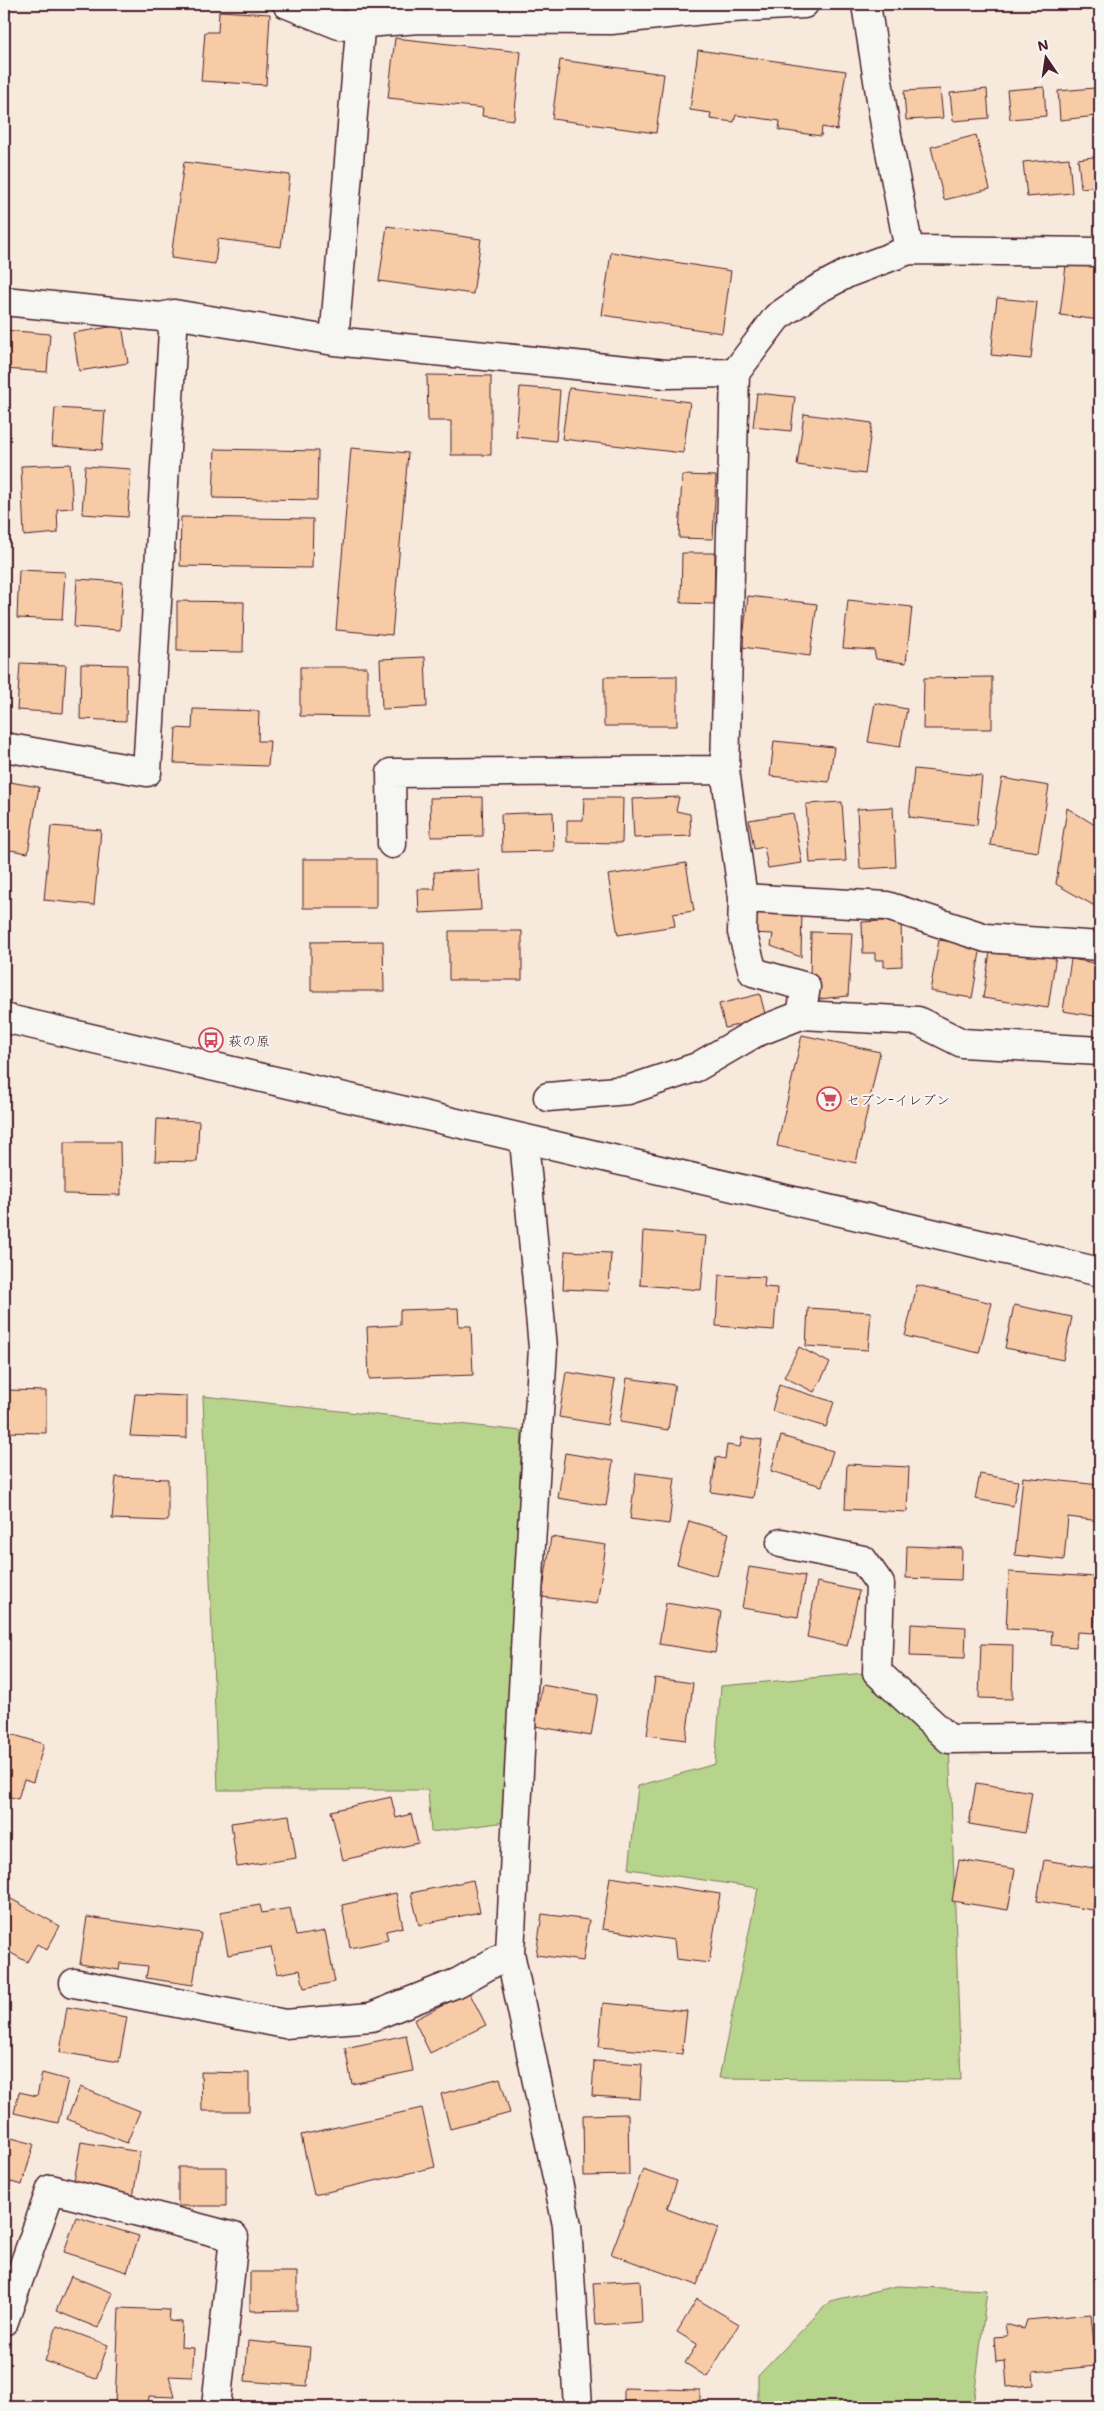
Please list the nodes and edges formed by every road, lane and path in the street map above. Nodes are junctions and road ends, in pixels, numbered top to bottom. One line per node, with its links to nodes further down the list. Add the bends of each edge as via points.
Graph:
1 (287, 4): 5 (street, via 339,25)
2 (804, 4): 4 (street)
3 (866, 4): 6 (street)
4 (713, 6): 5 (street, via 611,20 419,19)
5 (361, 13): 10 (street)
6 (909, 250): 7 (street); 11 (street, via 816,290 777,317)
7 (1100, 252)
8 (4, 301): 9 (street, via 161,317)
9 (174, 314): 10 (street); 12 (street, via 147,772)
10 (334, 341): 11 (street, via 666,374)
11 (735, 373): 13 (street)
12 (4, 748)
13 (726, 770): 14 (street, via 391,774); 15 (street)
14 (392, 844)
15 (743, 898): 16 (street, via 887,906 986,938); 17 (street, via 742,932 753,972 806,987)
16 (1100, 946)
17 (801, 1015): 19 (street, via 918,1022 962,1043); 20 (street, via 755,1033 698,1067 628,1090)
18 (4, 1018): 21 (street)
19 (1100, 1051)
20 (548, 1097)
21 (524, 1140): 22 (street); 25 (street, via 543,1348)
22 (1100, 1272)
23 (781, 1543): 24 (street, via 864,1560 880,1584 877,1672 949,1739)
24 (1100, 1737)
25 (510, 1953): 26 (street, via 460,1982 370,2017 285,2024); 29 (street, via 567,2225)
26 (74, 1983)
27 (4, 2320): 28 (street, via 51,2189 234,2237)
28 (216, 2407)
29 (578, 2407)

